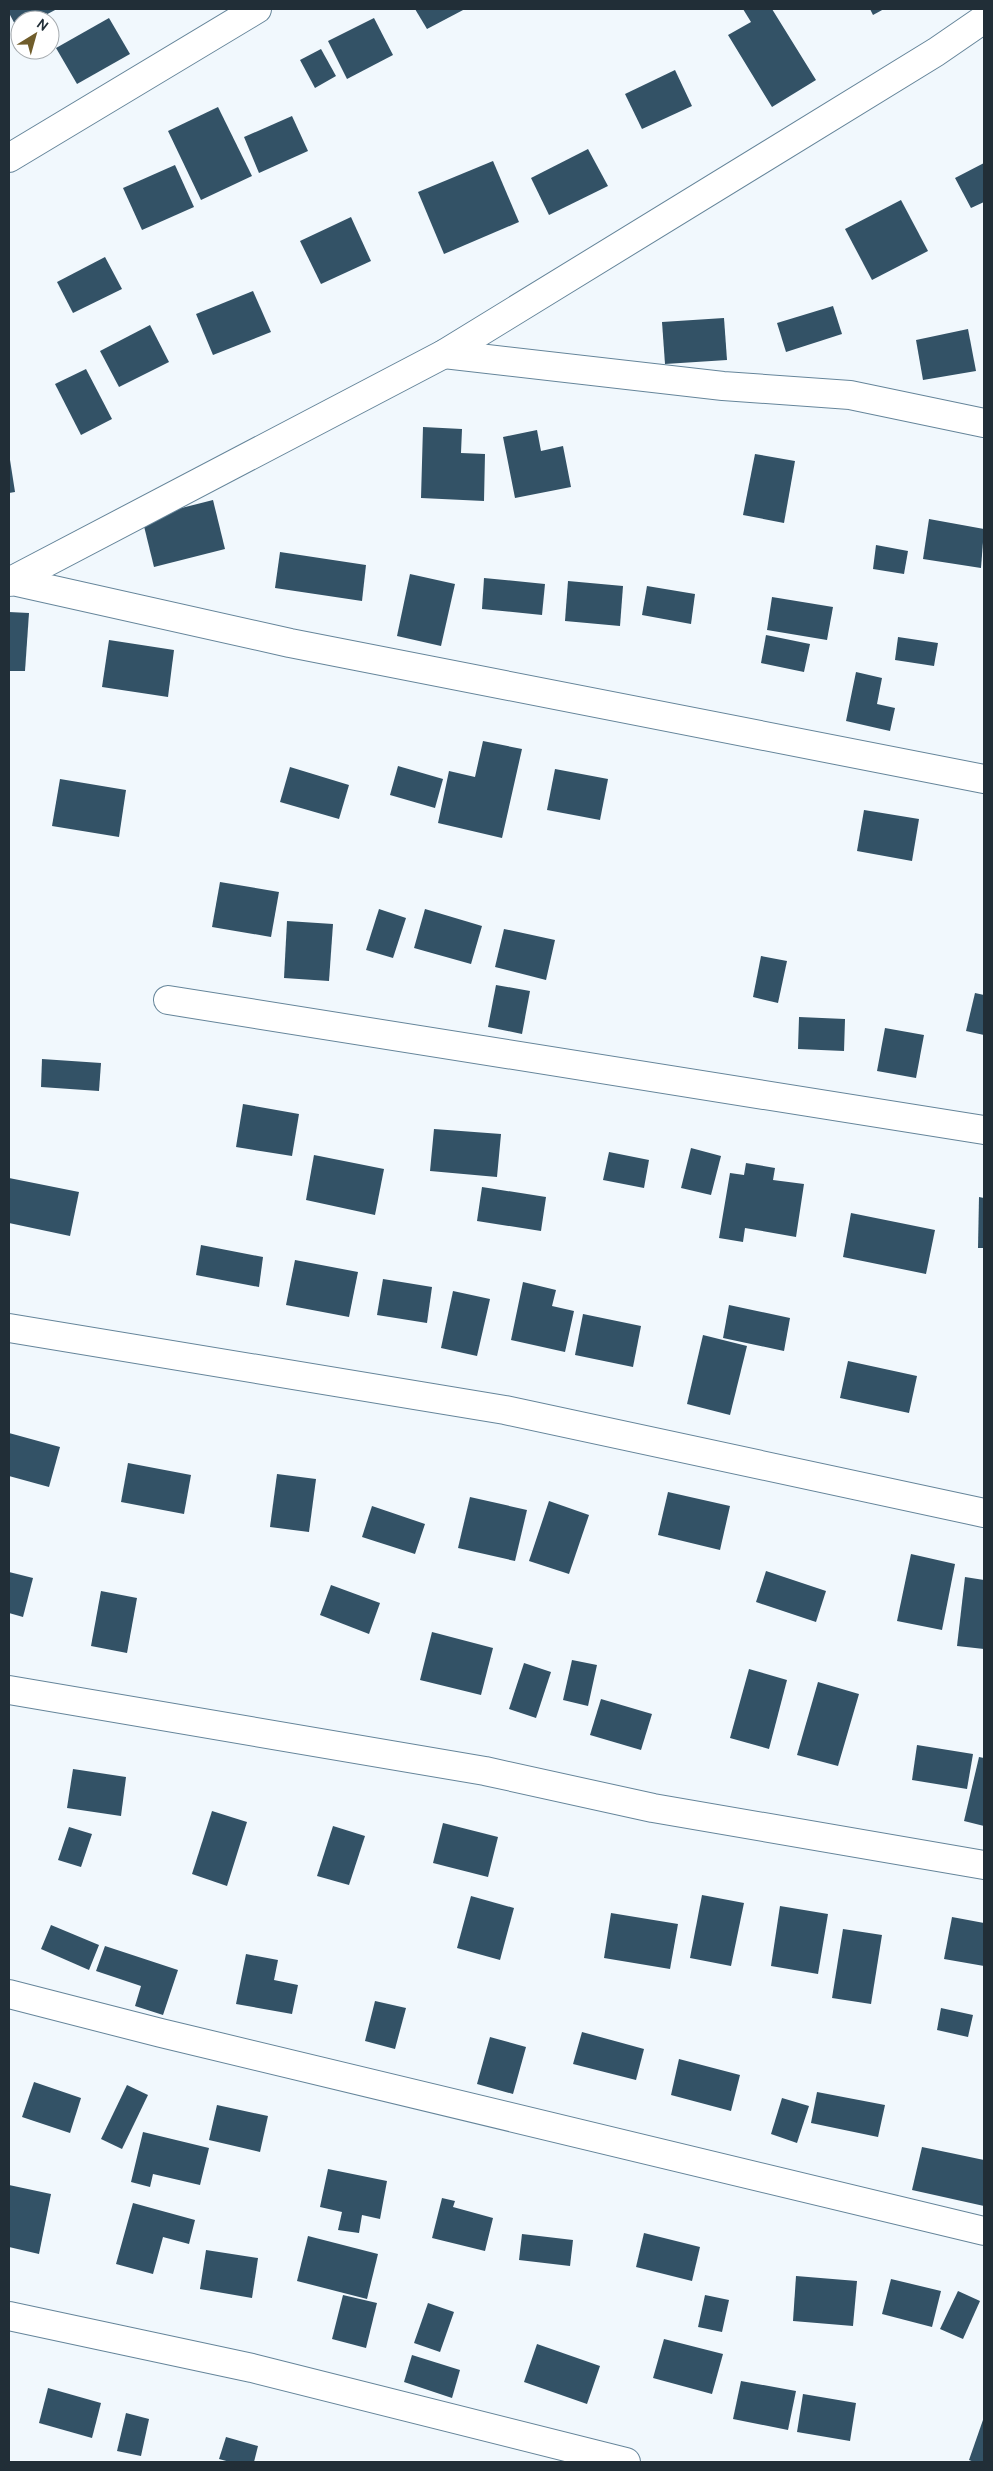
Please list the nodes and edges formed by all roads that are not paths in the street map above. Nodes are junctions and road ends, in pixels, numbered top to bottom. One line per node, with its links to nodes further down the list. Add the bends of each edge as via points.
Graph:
1 (257, 9): 3 (street)
2 (984, 19): 4 (street, via 936,52)
3 (9, 158)
4 (444, 354): 5 (street, via 723,386 850,395); 6 (street)
5 (984, 423)
6 (11, 582): 7 (street, via 290,643)
7 (984, 778)
8 (168, 1000): 9 (street)
9 (984, 1130)
10 (9, 1328): 11 (street, via 505,1410)
11 (984, 1513)
12 (9, 1690): 13 (street, via 476,1769 653,1808)
13 (984, 1865)
14 (9, 1994): 15 (street)
15 (984, 2231)
16 (9, 2316): 17 (street, via 252,2368)
17 (626, 2462)

